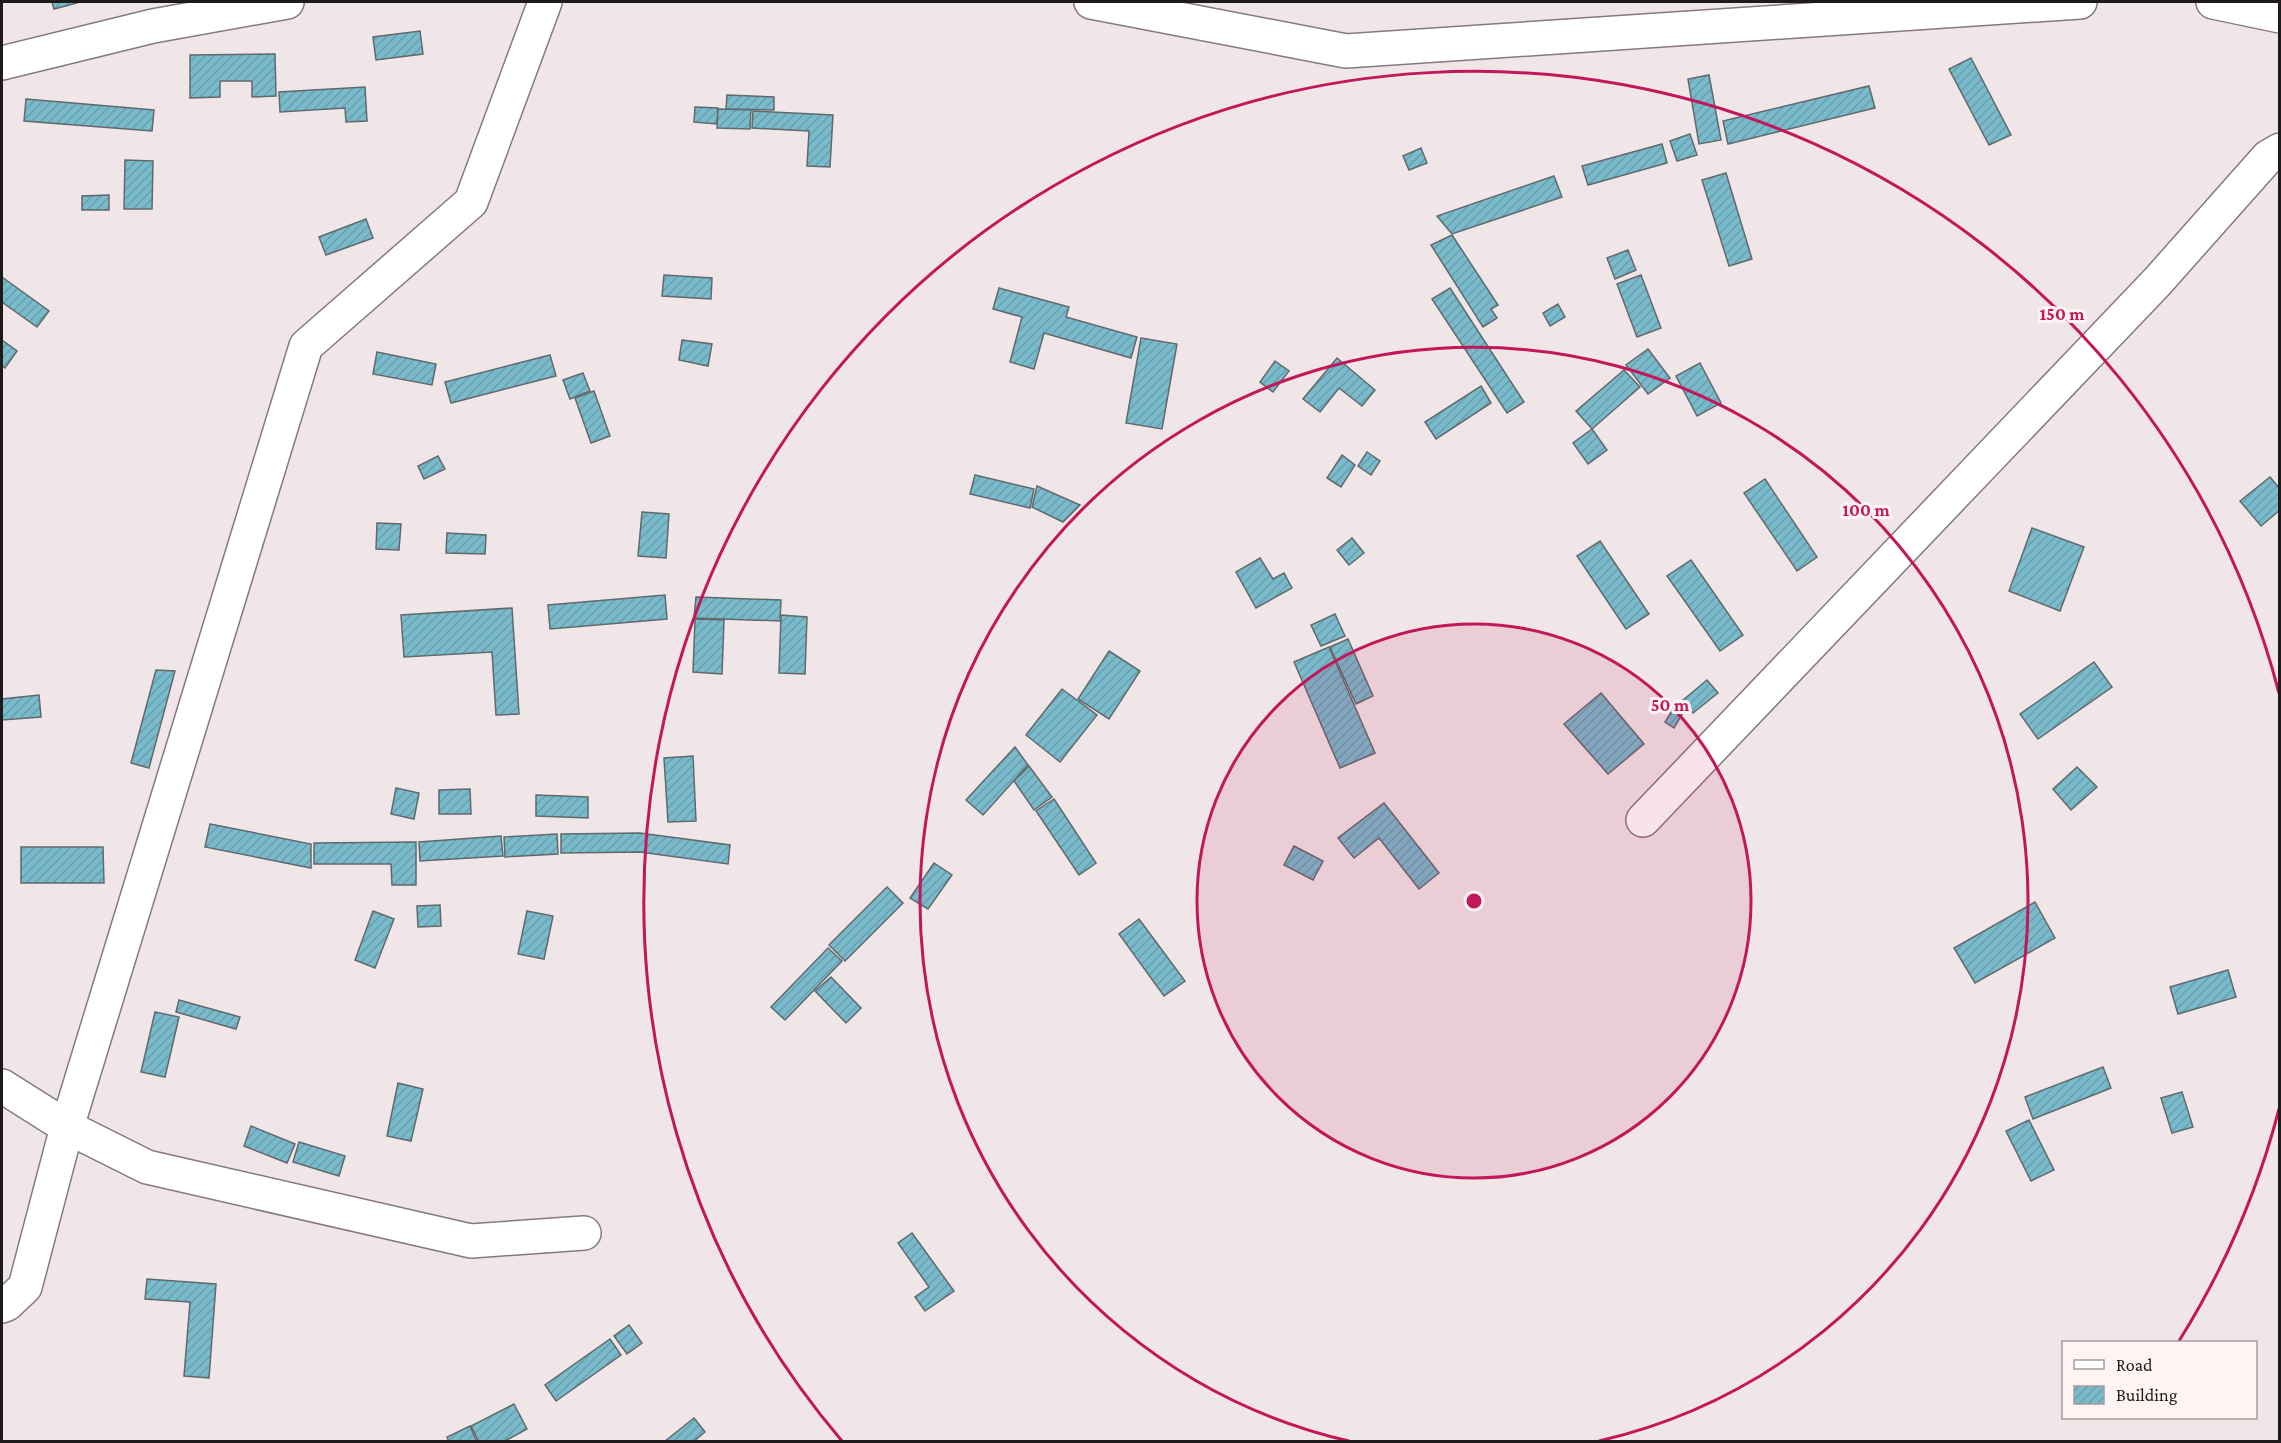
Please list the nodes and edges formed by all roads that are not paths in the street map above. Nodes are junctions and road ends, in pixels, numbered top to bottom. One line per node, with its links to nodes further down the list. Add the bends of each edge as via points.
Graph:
1 (287, 2): 7 (street, via 153,26)
2 (545, 2): 11 (street, via 471,202 306,346)
3 (1091, 2): 4 (street, via 1346,51)
4 (2080, 2)
5 (2213, 2): 6 (street)
6 (2280, 16)
7 (2, 63)
8 (2280, 150): 9 (street, via 2268,157 2157,282)
9 (1643, 820)
10 (2, 1086): 11 (street)
11 (67, 1127): 12 (street, via 147,1167 471,1241); 13 (street, via 25,1287)
12 (584, 1233)
13 (2, 1306)

